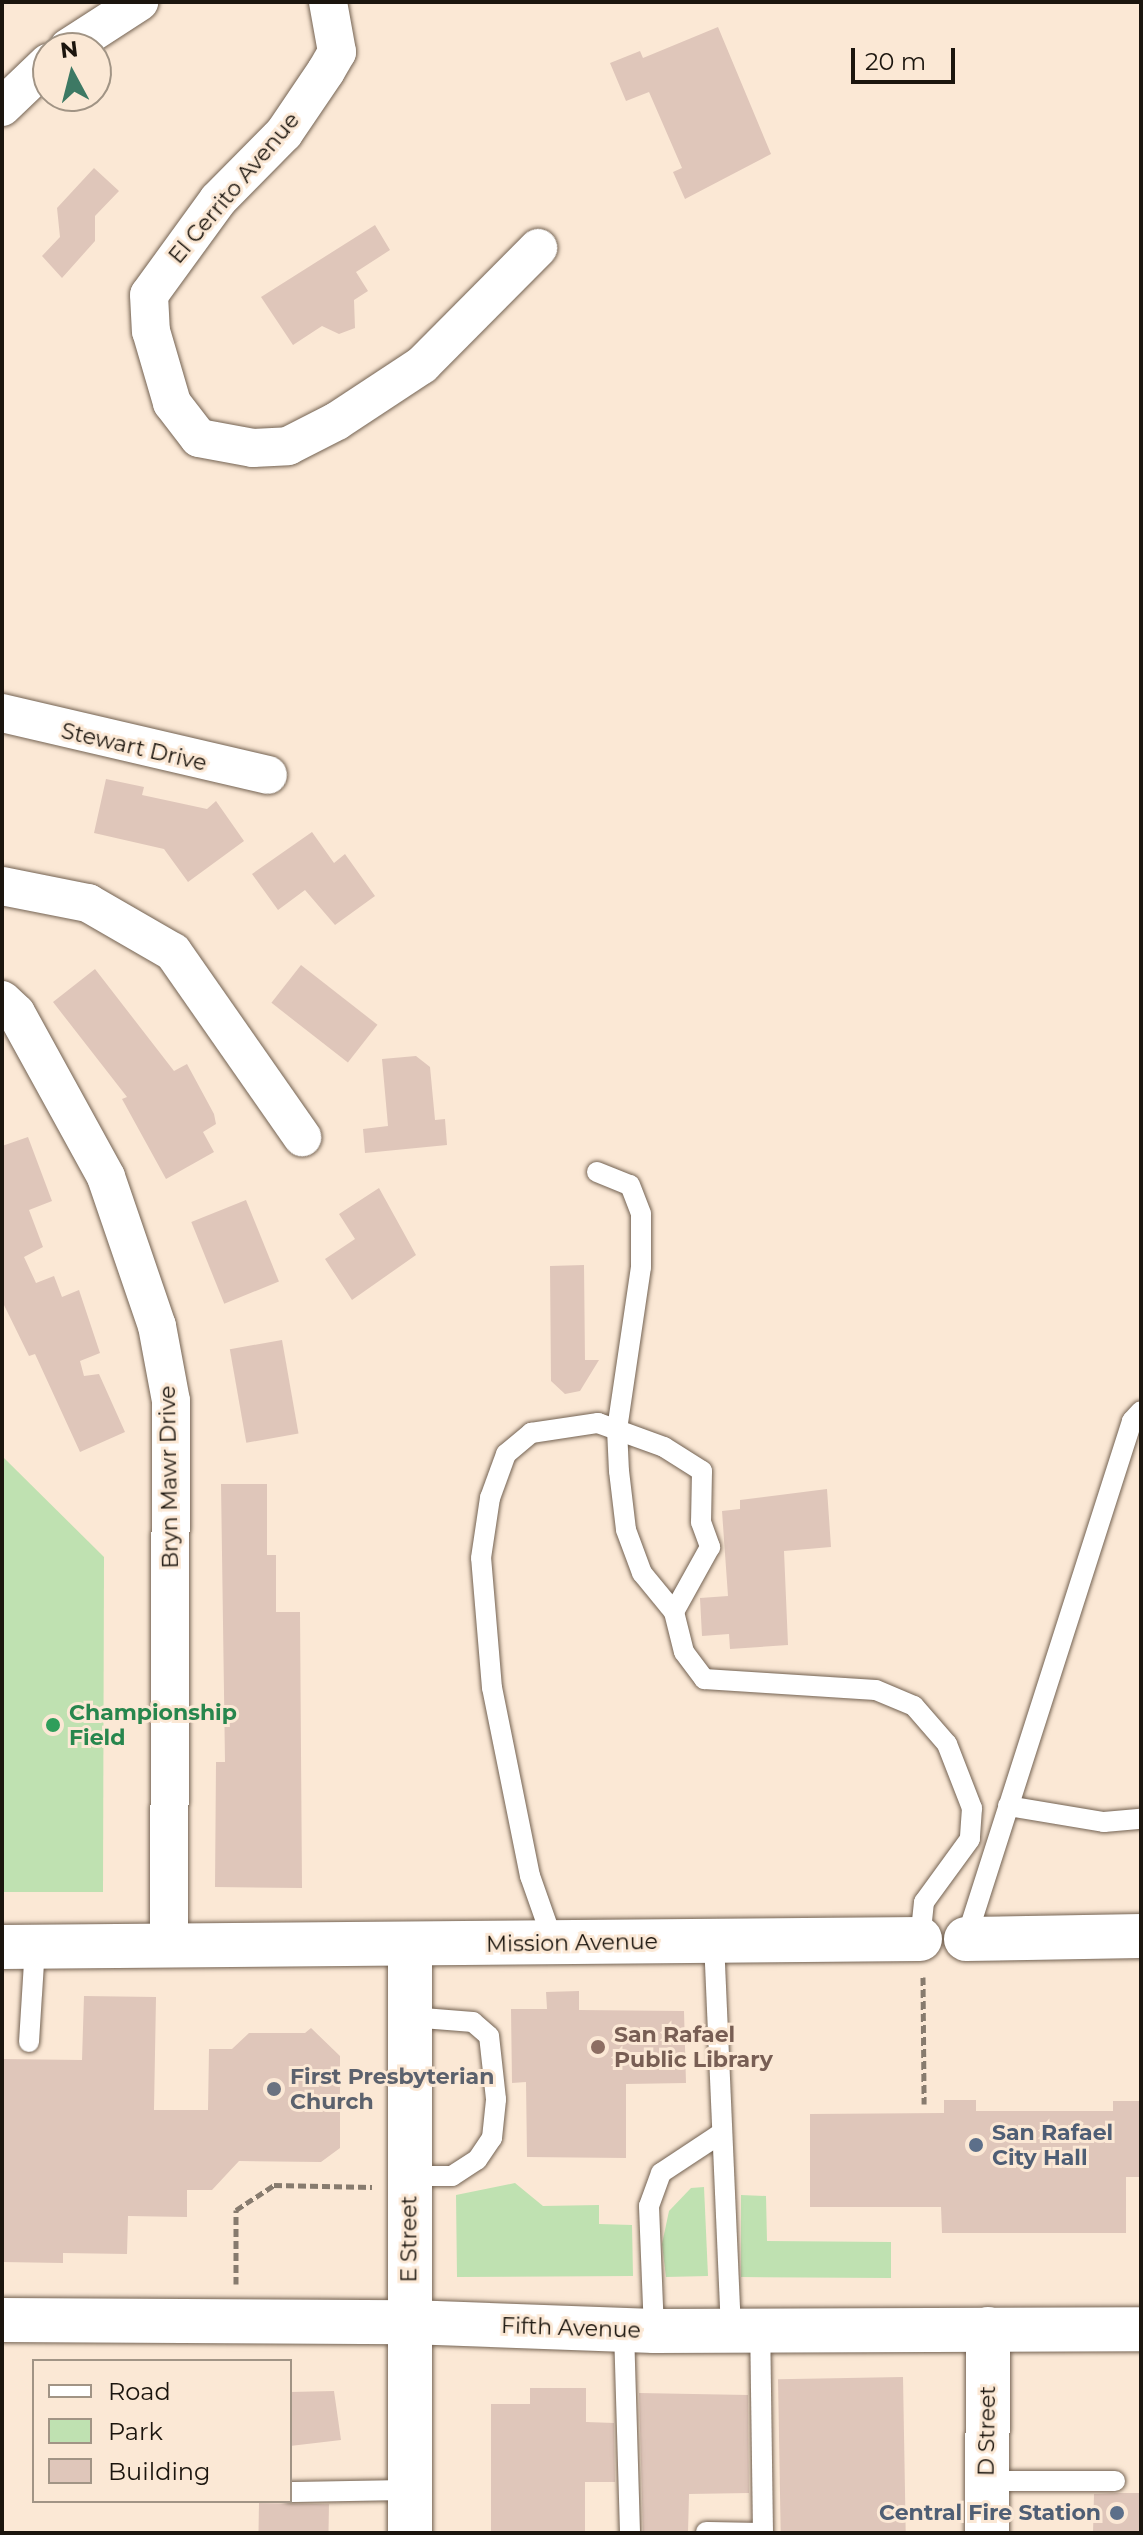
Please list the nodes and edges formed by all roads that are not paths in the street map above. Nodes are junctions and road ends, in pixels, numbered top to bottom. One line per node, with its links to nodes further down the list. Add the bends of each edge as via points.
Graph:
1 (139, 2): 3 (street)
2 (328, 2): 6 (street, El Cerrito Avenue, via 337,52 326,71 284,133 218,200 149,295 151,331 172,403 199,438 253,448 288,446 337,421 422,365)
3 (93, 32)
4 (32, 78): 5 (street)
5 (2, 107)
6 (538, 248)
7 (2, 713): 8 (street, Stewart Drive)
8 (268, 775)
9 (2, 886): 11 (street, via 88,903 173,952)
10 (2, 1000): 22 (street, Bryn Mawr Drive, via 16,1013 106,1177 157,1326 171,1401)
11 (302, 1137)
12 (597, 1172): 14 (lane, via 630,1185 641,1214 641,1267)
13 (1141, 1411): 16 (lane, via 1132,1421)
14 (617, 1429): 15 (lane, via 626,1530 642,1573); 15 (lane, via 688,1458 702,1471 701,1522 710,1547); 21 (lane, via 578,1424 531,1433 516,1445 490,1498 481,1558 481,1614 492,1688 530,1876)
15 (674, 1612): 25 (lane, via 684,1652 704,1679 876,1690 914,1706 935,1725 972,1808 970,1839 924,1902)
16 (1008, 1806): 17 (lane, via 1104,1822); 19 (lane)
17 (1141, 1819)
18 (1141, 1936): 19 (street, Mission Avenue)
19 (966, 1939): 25 (street, Mission Avenue)
20 (714, 1941): 21 (street, Mission Avenue); 25 (street, Mission Avenue); 28 (lane)
21 (554, 1944): 23 (street, Mission Avenue)
22 (169, 1945): 23 (street, Mission Avenue); 24 (street, Mission Avenue)
23 (410, 1945): 26 (street, E Street)
24 (18, 1947): 27 (lane)
25 (922, 1957)
26 (410, 2017): 29 (street, E Street); 29 (lane, via 473,2022 489,2036 496,2099 492,2138 477,2160 452,2176)
27 (29, 2042)
28 (720, 2134): 34 (lane); 35 (lane, via 661,2173 649,2206)
29 (409, 2182): 31 (street, E Street)
30 (2, 2320): 31 (street, Fifth Avenue)
31 (409, 2322): 35 (street, Fifth Avenue); 38 (street, E Street)
32 (988, 2329): 33 (street, Fifth Avenue); 34 (street, Fifth Avenue); 36 (street, D Street)
33 (1141, 2329)
34 (745, 2330): 35 (street, Fifth Avenue); 40 (lane, via 763,2533)
35 (639, 2331): 42 (lane)
36 (986, 2481): 37 (lane); 43 (street, D Street)
37 (1115, 2481)
38 (409, 2490): 39 (lane); 41 (street, E Street)
39 (292, 2492)
40 (706, 2532)
41 (410, 2533)
42 (630, 2533)
43 (987, 2533)

